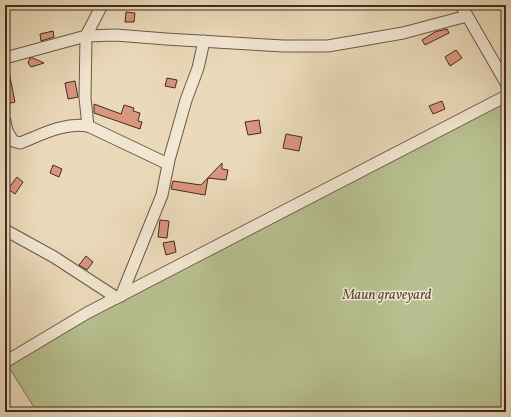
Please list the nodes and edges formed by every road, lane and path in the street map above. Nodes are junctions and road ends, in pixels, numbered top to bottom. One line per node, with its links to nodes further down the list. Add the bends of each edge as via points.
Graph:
1 (102, 5): 4 (street)
2 (461, 5): 3 (street)
3 (467, 16): 5 (street, via 403,33 328,46); 7 (street)
4 (86, 36): 5 (street, via 116,34); 6 (street); 10 (street)
5 (204, 41): 12 (street)
6 (5, 58)
7 (503, 72): 8 (street)
8 (506, 83)
9 (506, 96): 14 (street)
10 (88, 126): 11 (street, via 62,127 20,143 13,141); 12 (street)
11 (6, 128)
12 (168, 164): 14 (street, via 162,195)
13 (5, 230): 14 (street, via 54,256)
14 (119, 297): 15 (street)
15 (5, 362)

